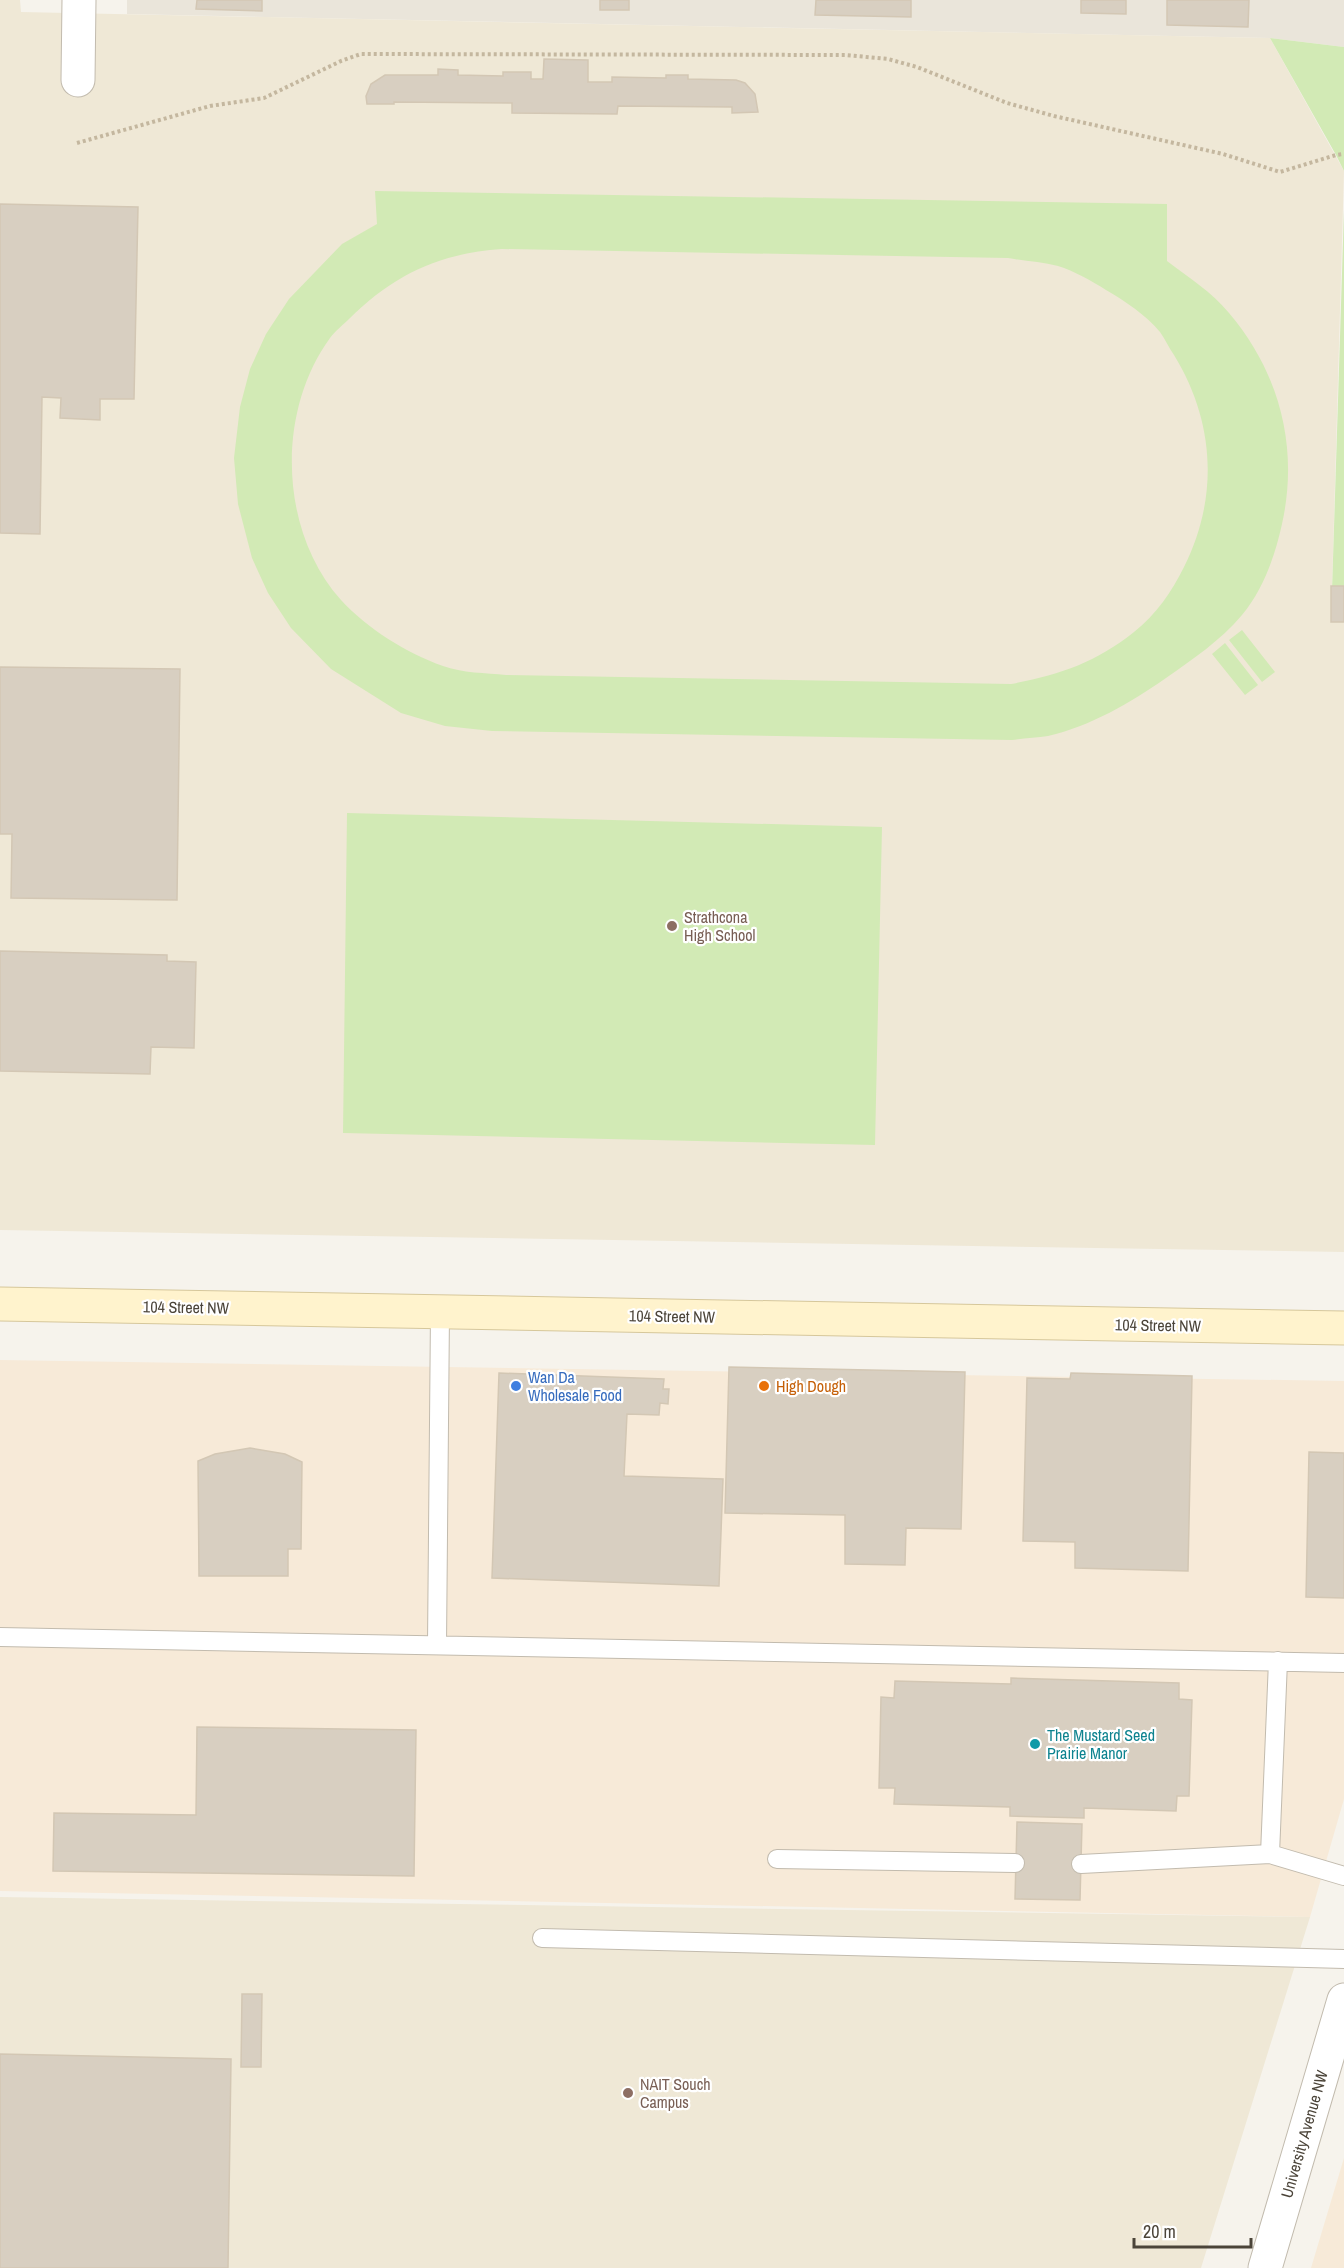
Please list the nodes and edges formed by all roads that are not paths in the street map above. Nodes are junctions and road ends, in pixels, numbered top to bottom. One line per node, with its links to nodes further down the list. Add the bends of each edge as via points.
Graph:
1 (79, 0): 2 (street)
2 (78, 80)
3 (0, 1304): 4 (main road, 104 Street NW)
4 (440, 1312): 5 (main road, 104 Street NW); 7 (lane)
5 (1344, 1328)
6 (0, 1637): 7 (lane)
7 (437, 1645): 8 (lane)
8 (1278, 1661): 9 (lane); 10 (lane)
9 (1344, 1663)
10 (1270, 1854): 13 (lane); 14 (lane)
11 (777, 1859): 12 (lane)
12 (1015, 1863)
13 (1081, 1864)
14 (1344, 1876)
15 (542, 1938): 16 (lane)
16 (1344, 1959)
17 (1344, 2000): 18 (street, University Avenue NW)
18 (1265, 2268)

